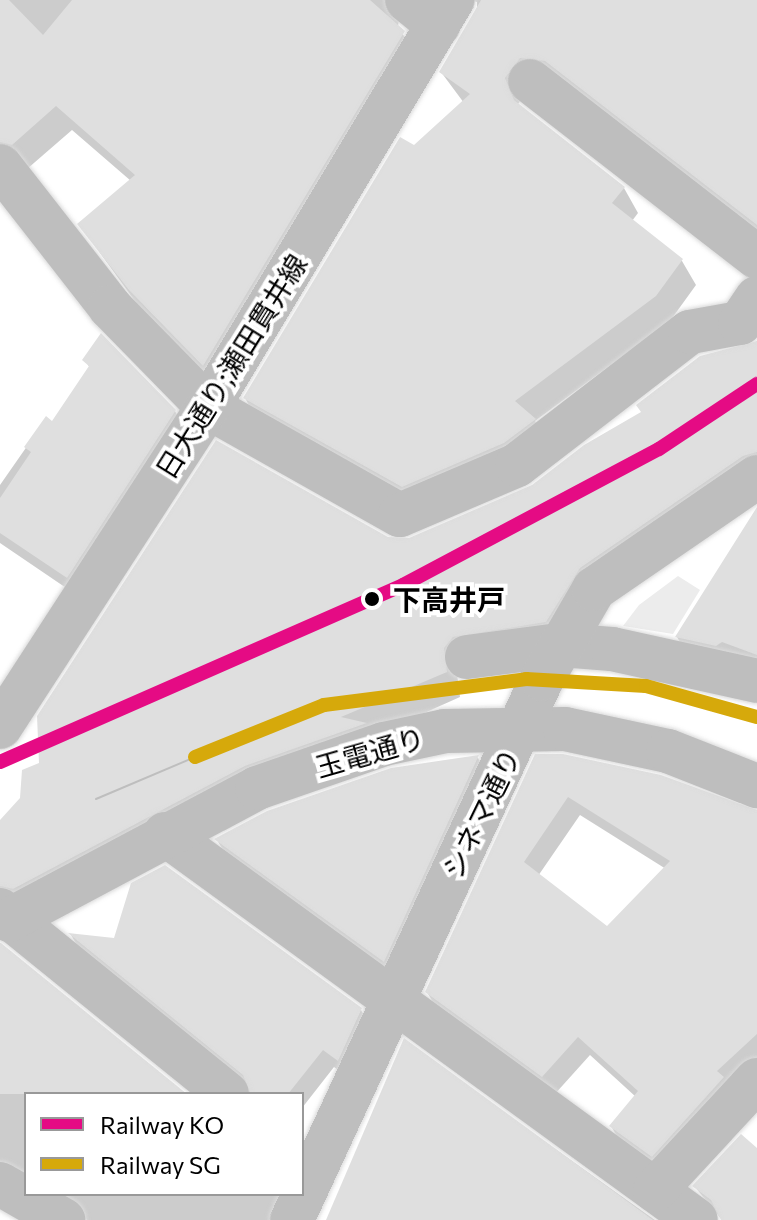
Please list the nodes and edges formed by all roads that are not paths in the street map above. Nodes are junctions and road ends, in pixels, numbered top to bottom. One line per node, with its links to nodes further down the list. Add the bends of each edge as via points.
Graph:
1 (433, 8): 6 (street, 日大通り;瀬田貫井線)
2 (530, 81): 4 (street)
3 (0, 166): 6 (street, via 110,307)
4 (757, 257)
5 (757, 298): 6 (street, via 740,323 690,332 517,465 400,515)
6 (208, 407): 11 (street, 日大通り;瀬田貫井線)
7 (757, 477): 8 (street, シネマ通り, via 594,589)
8 (560, 645): 9 (street); 10 (street, via 679,661); 12 (street, シネマ通り)
9 (467, 657)
10 (757, 681)
11 (0, 727)
12 (521, 728): 13 (street, 玉電通り, via 565,729 668,751); 14 (street, 玉電通り, via 445,731 384,744 257,788); 16 (street, シネマ通り)
13 (757, 786)
14 (165, 834): 15 (street, 玉電通り); 16 (street)
15 (5, 915): 18 (street)
16 (390, 1002): 19 (street, シネマ通り); 21 (street)
17 (757, 1080): 21 (street)
18 (225, 1092)
19 (309, 1160)
20 (0, 1184): 23 (street)
21 (655, 1190): 25 (street)
22 (299, 1196): 24 (street, シネマ通り)
23 (60, 1220)
24 (292, 1220)
25 (696, 1220)

